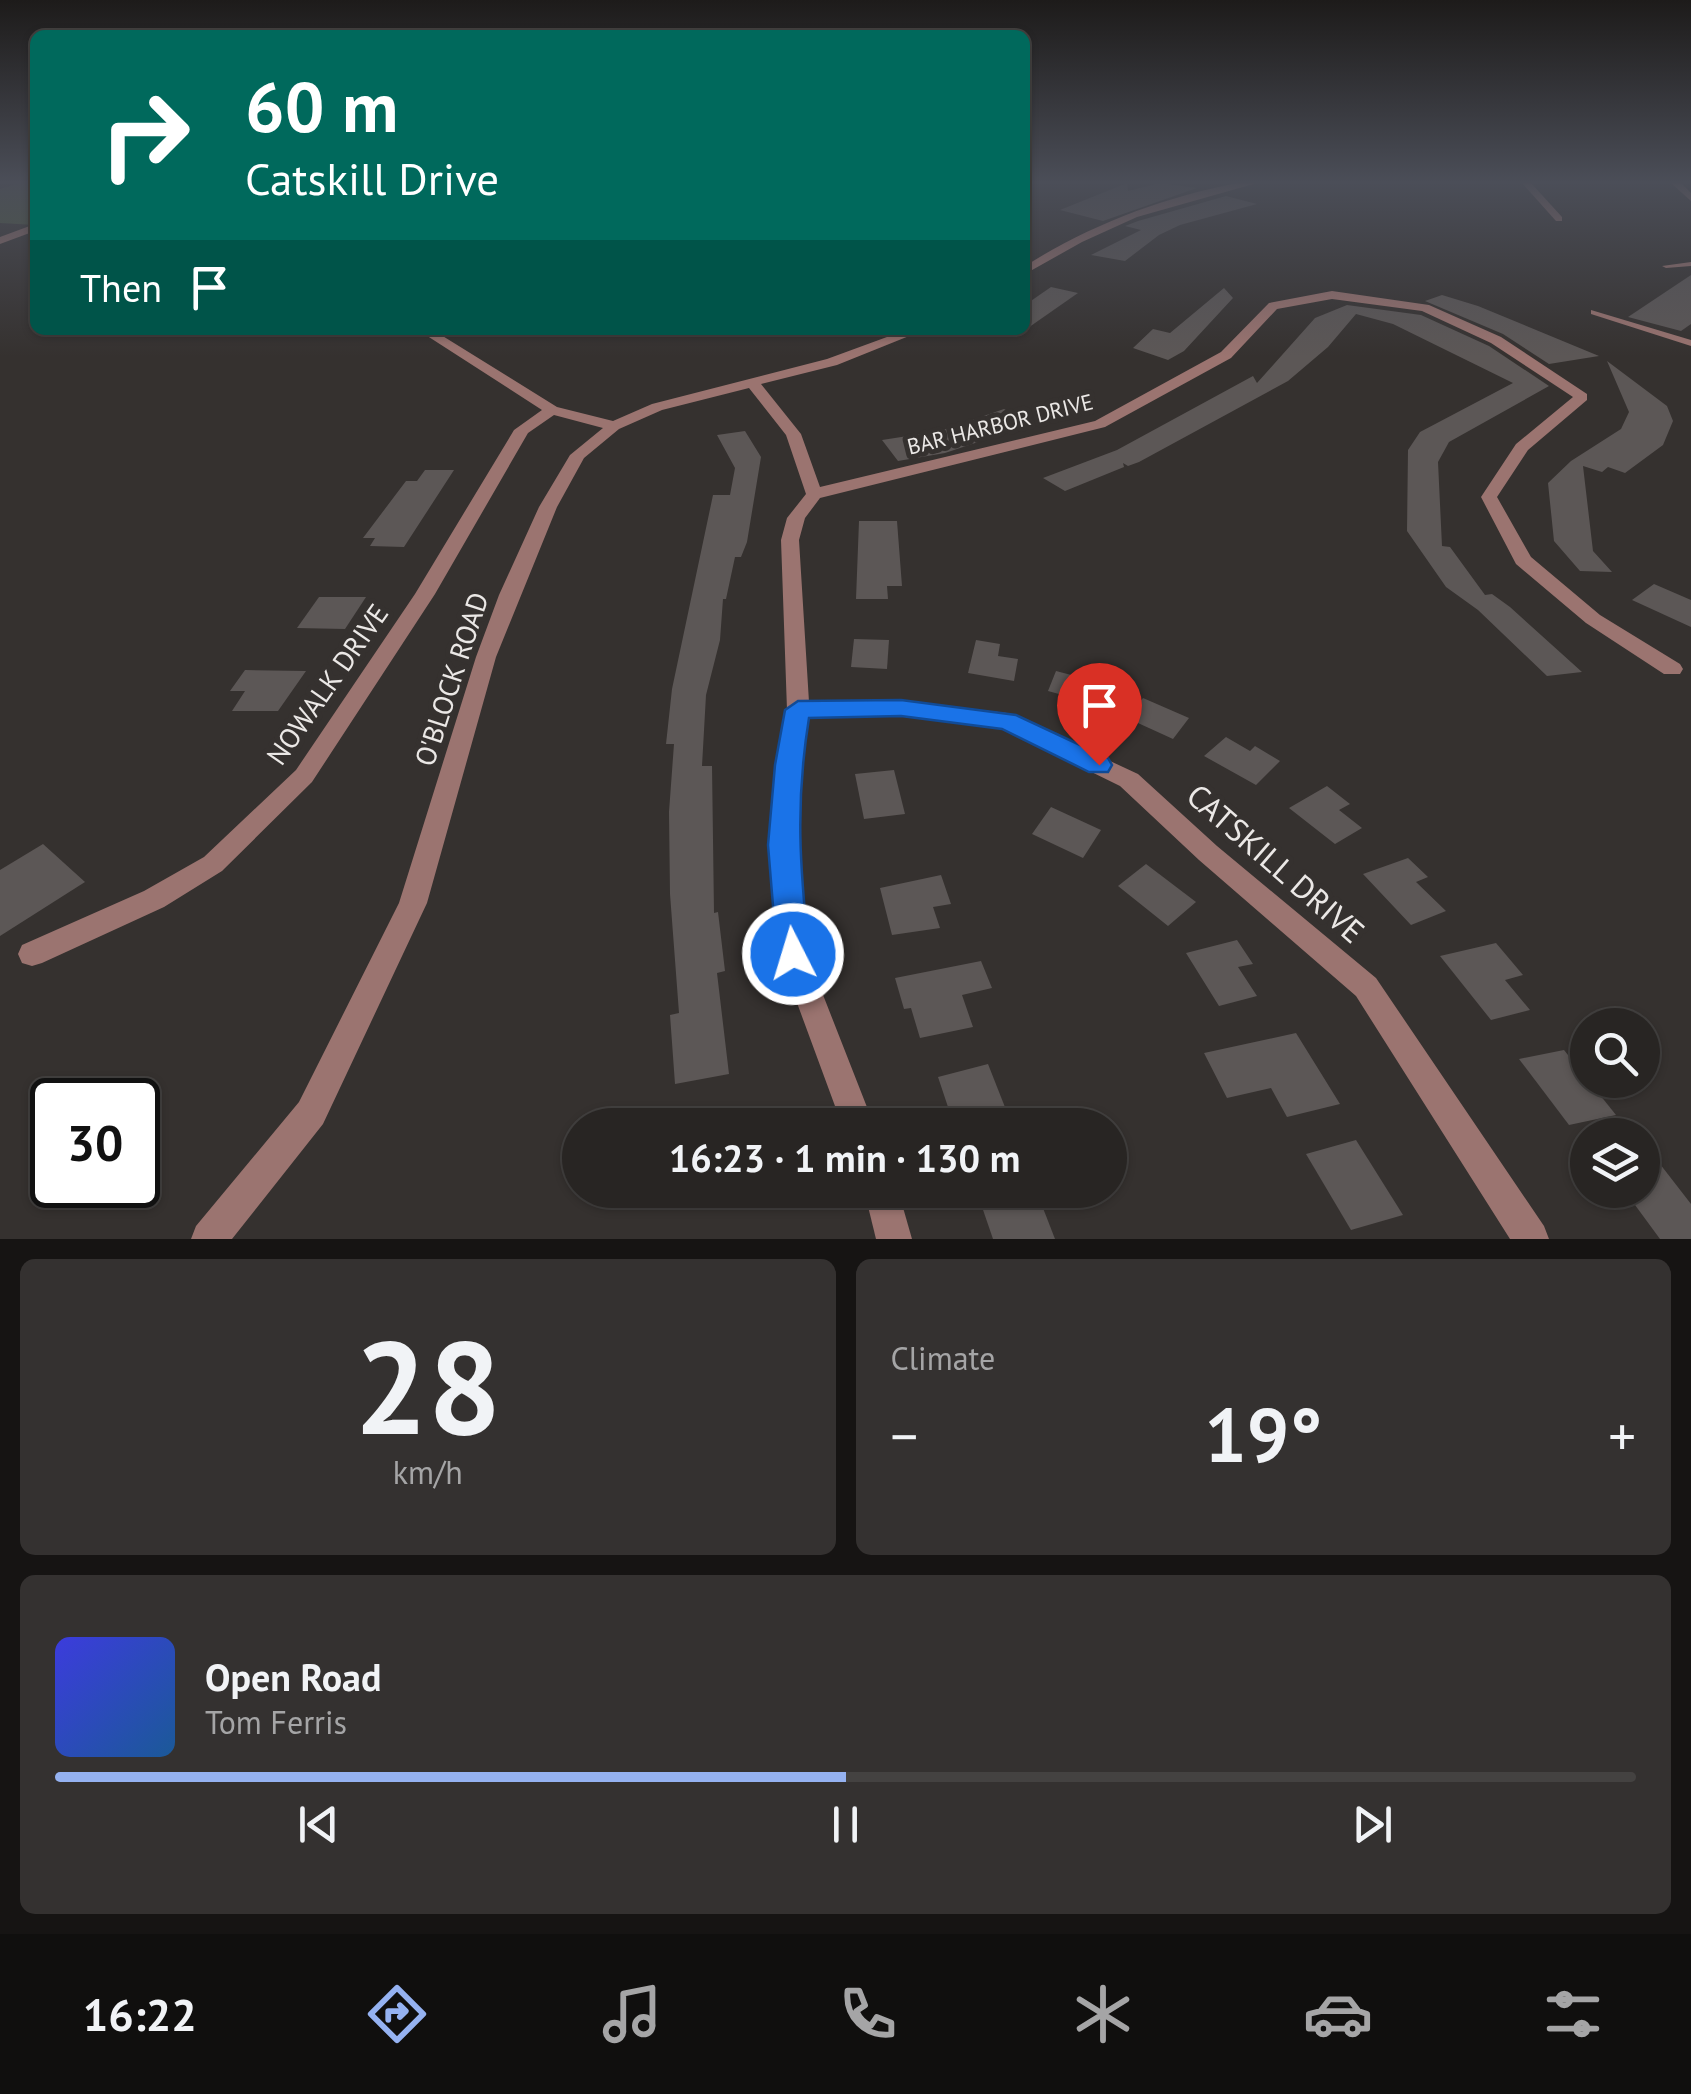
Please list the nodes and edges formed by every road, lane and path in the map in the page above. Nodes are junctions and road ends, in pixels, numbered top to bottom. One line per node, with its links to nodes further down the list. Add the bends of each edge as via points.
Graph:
1 (1074, 241): 4 (street)
2 (1691, 264): 3 (lane)
3 (1666, 266)
4 (1030, 268)
5 (1594, 312): 8 (lane)
6 (432, 335): 10 (street)
7 (905, 335): 9 (street, O'BLOCK ROAD)
8 (1691, 343)
9 (751, 382): 11 (street, O'BLOCK ROAD, via 658,406); 12 (street, via 793,434)
10 (552, 410): 11 (street); 15 (street, NOWALK DRIVE, via 516,438 425,594 304,776 213,864 154,899)
11 (614, 426): 18 (street, O'BLOCK ROAD, via 578,455 509,595 412,903 311,1113)
12 (814, 494): 13 (street, BAR HARBOR DRIVE, via 1100,424 1226,355 1273,306 1332,295 1425,308 1496,340 1582,396 1522,447 1489,497 1523,560 1594,619); 14 (street, via 790,540)
13 (1672, 669)
14 (798, 710): 16 (street, via 783,845 793,954); 20 (street, CATSKILL DRIVE, via 901,708 1007,721 1130,780 1366,986)
15 (32, 954)
16 (852, 1108)
17 (886, 1208): 19 (street)
18 (210, 1239)
19 (894, 1239)
20 (1531, 1239)

